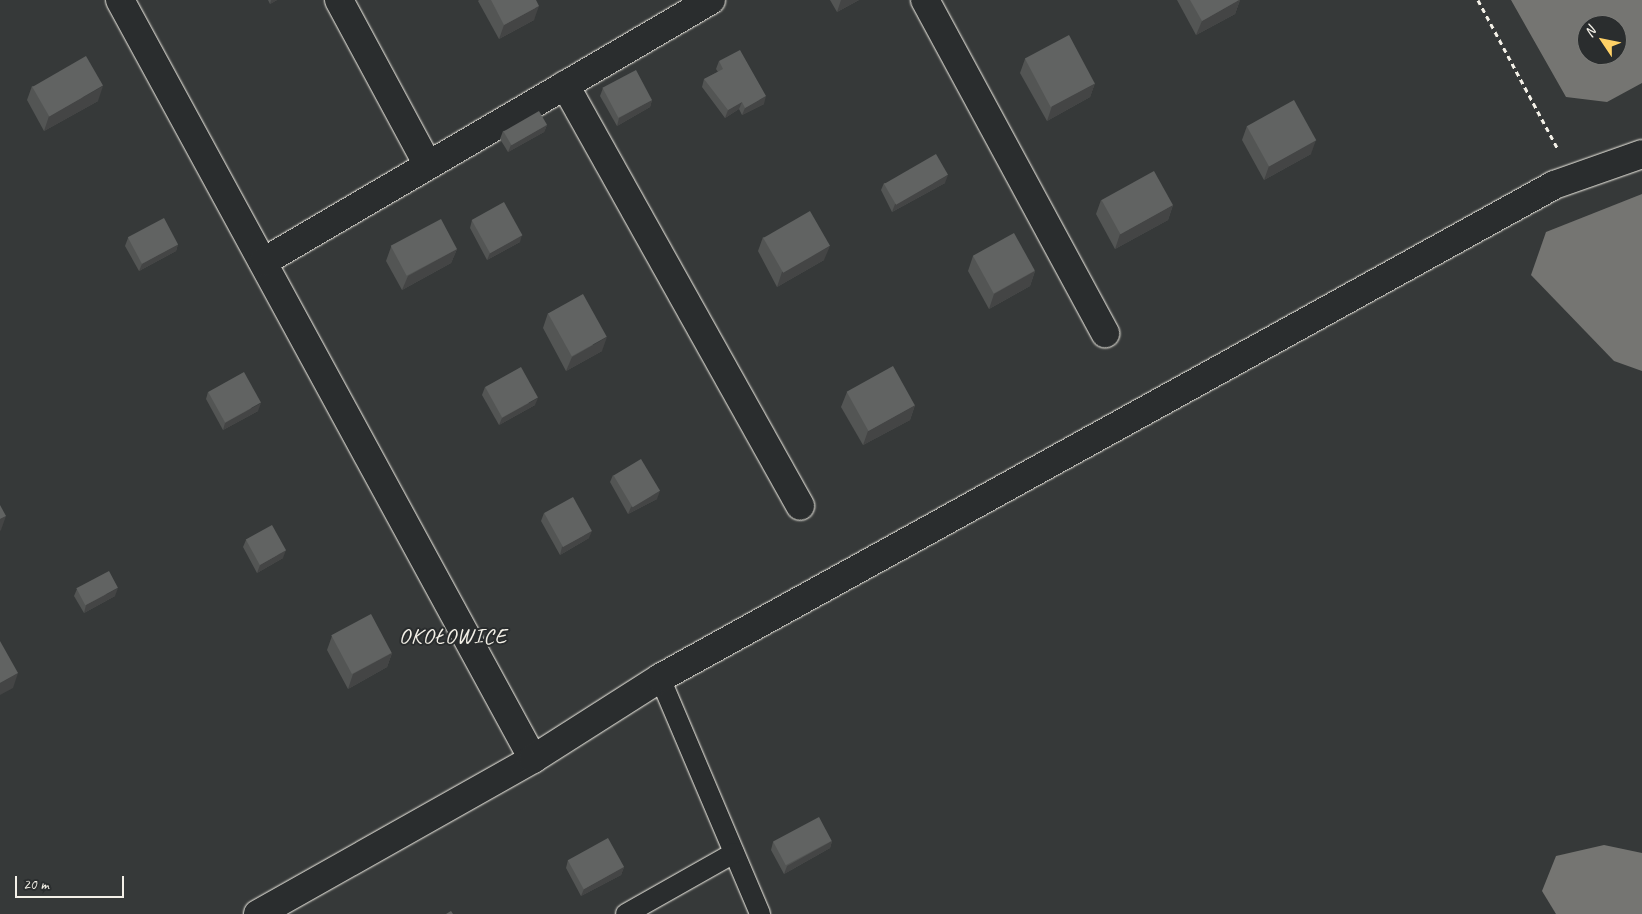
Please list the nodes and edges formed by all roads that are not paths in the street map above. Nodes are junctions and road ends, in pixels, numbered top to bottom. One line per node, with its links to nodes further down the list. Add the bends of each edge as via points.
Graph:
1 (120, 0): 8 (street)
2 (339, 0): 7 (street)
3 (711, 0): 5 (street)
4 (925, 0): 9 (street)
5 (565, 85): 7 (street); 10 (street)
6 (1642, 154): 11 (street, via 1574,178)
7 (428, 165): 8 (street)
8 (263, 262): 12 (street)
9 (1105, 332)
10 (800, 506)
11 (660, 678): 12 (street); 13 (lane)
12 (533, 759): 14 (street)
13 (734, 853): 15 (lane); 16 (lane)
14 (258, 914)
15 (626, 914)
16 (760, 914)

